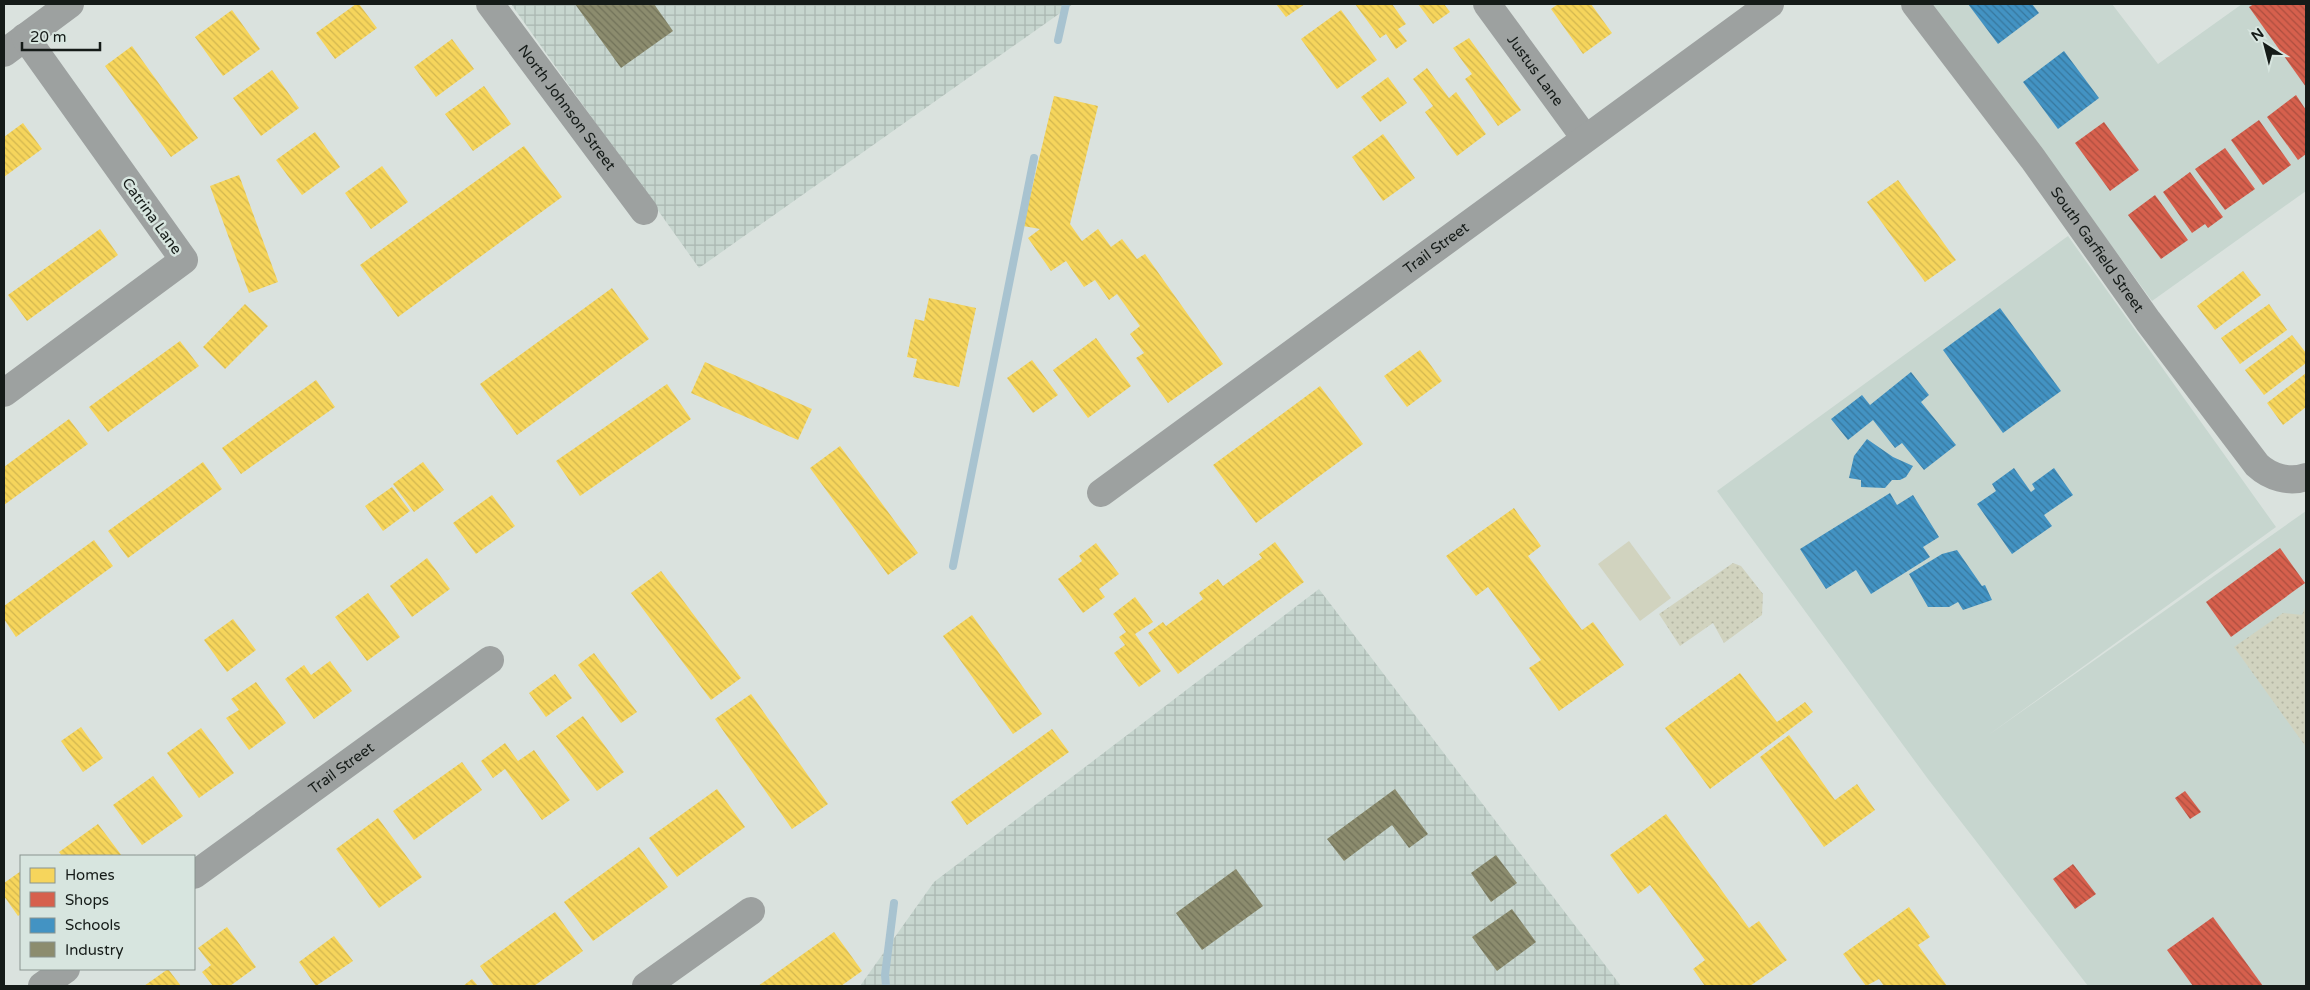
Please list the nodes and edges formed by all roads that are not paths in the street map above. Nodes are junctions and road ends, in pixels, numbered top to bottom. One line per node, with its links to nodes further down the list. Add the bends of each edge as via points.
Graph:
1 (70, 4): 6 (street)
2 (490, 4): 8 (street, North Johnson Street)
3 (1487, 4): 7 (street, Justus Lane)
4 (1770, 4): 7 (street, Trail Street)
5 (1915, 4): 10 (street, South Garfield Street, via 2257,465 2270,474)
6 (14, 45): 9 (street, Catrina Lane, via 184,260)
7 (1584, 138): 11 (street, Trail Street)
8 (644, 211)
9 (4, 393)
10 (2299, 478)
11 (1101, 493)
12 (490, 660): 13 (street, Trail Street)
13 (195, 874)
14 (751, 910): 17 (street)
15 (65, 970): 16 (street)
16 (42, 986)
17 (646, 986)

